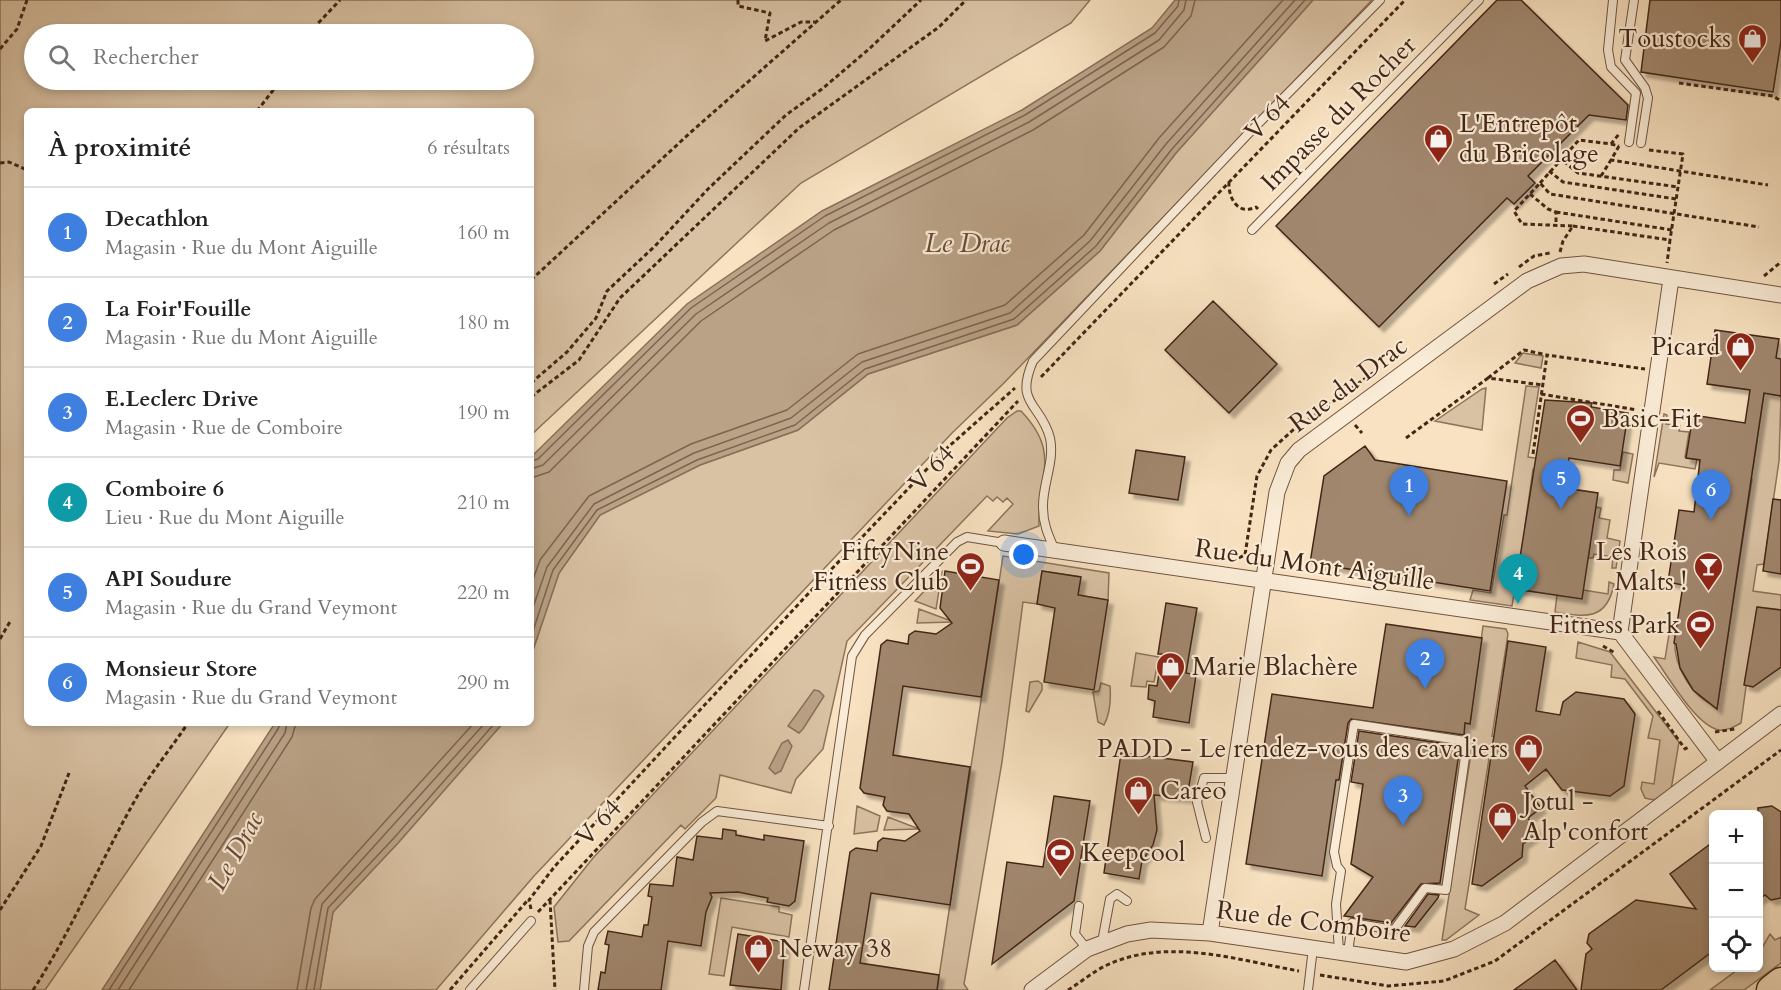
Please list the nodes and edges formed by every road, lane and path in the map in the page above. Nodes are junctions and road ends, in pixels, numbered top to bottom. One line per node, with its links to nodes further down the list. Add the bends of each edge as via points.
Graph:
1 (27, 0): 14 (path, via 17,29)
2 (340, 0): 13 (path)
3 (738, 0): 12 (path, via 738,6 770,13 765,41 801,22)
4 (842, 0): 12 (path)
5 (921, 0): 61 (path, via 870,49 786,115 708,189 607,291 596,318 567,352)
6 (966, 0): 65 (path, via 939,27 799,128 620,298 579,360)
7 (1380, 0): 59 (lane, via 1050,341)
8 (1405, 0): 32 (path, V 64)
9 (1479, 0): 40 (lane, Impasse du Rocher)
10 (1613, 0): 20 (lane, via 1608,50 1611,67 1636,93)
11 (1634, 0): 21 (lane, via 1625,60 1648,98)
12 (815, 22): 51 (path)
13 (317, 24)
14 (0, 49)
15 (1680, 82): 17 (path, via 1773,96)
16 (273, 90): 18 (path)
17 (1781, 101)
18 (259, 108)
19 (1626, 127): 25 (path, via 1611,144 1579,140)
20 (1629, 142)
21 (1641, 143)
22 (1620, 146): 26 (path)
23 (1552, 152): 25 (path)
24 (1683, 154): 30 (path)
25 (1560, 160): 29 (path); 31 (path, via 1578,172)
26 (1611, 160): 30 (path); 31 (path)
27 (0, 163): 28 (path, via 9,162)
28 (24, 169)
29 (1549, 171): 33 (path); 37 (path, via 1563,182)
30 (1681, 172): 34 (path); 35 (path)
31 (1601, 176): 35 (path)
32 (1229, 181): 40 (path, via 1230,196 1238,206 1246,210 1256,207); 63 (path, V 64)
33 (1539, 183): 36 (path); 39 (path, via 1550,194)
34 (1768, 185)
35 (1678, 187): 37 (path)
36 (1530, 194): 38 (path); 41 (path, via 1514,211 1522,224)
37 (1676, 199): 39 (path)
38 (1556, 212): 41 (path); 45 (path)
39 (1674, 215): 43 (path); 45 (path)
40 (1266, 216): 44 (lane, Impasse du Rocher)
41 (1556, 224): 42 (path)
42 (1573, 226): 46 (path); 48 (path, via 1563,241)
43 (1759, 227)
44 (1252, 230)
45 (1672, 230): 46 (path)
46 (1670, 240): 50 (path, via 1667,263)
47 (1566, 251): 48 (path)
48 (1560, 259): 53 (street, Rue du Drac); 54 (path, via 1534,256); 78 (street, Rue du Drac, via 1299,450 1288,463 1277,492)
49 (1781, 262): 52 (path)
50 (1673, 263)
51 (534, 277)
52 (1760, 277)
53 (1671, 279): 55 (street, Rue du Drac); 81 (street)
54 (1485, 291)
55 (1781, 295)
56 (1547, 355): 58 (path); 60 (path, via 1524,350); 62 (path)
57 (1383, 367): 69 (path)
58 (1650, 370)
59 (1026, 378): 63 (lane); 95 (path, via 947,448 668,743 555,866)
60 (1488, 378): 62 (path); 71 (path)
61 (534, 380)
62 (1543, 385): 64 (path)
63 (1026, 392): 74 (lane, via 1050,440 1043,506 1045,527); 96 (path, V 64)
64 (1541, 394): 66 (path); 72 (path)
65 (534, 395)
66 (1643, 411)
67 (1359, 419): 68 (path)
68 (1354, 422)
69 (1302, 423): 70 (path); 76 (path, via 1271,450 1257,476)
70 (1307, 425)
71 (1406, 438)
72 (1533, 454)
73 (1004, 543): 74 (street, Rue du Mont Aiguille); 93 (lane, via 967,537 957,542 865,635 852,656)
74 (1054, 548): 77 (street, Rue du Mont Aiguille)
75 (1255, 552): 76 (path)
76 (1245, 556): 77 (path, via 1223,564)
77 (1221, 574): 78 (street, Rue du Mont Aiguille)
78 (1263, 579): 80 (street, Rue du Mont Aiguille); 92 (street, Rue du Drac)
79 (11, 620): 82 (path)
80 (1591, 628): 81 (street, Rue du Mont Aiguille); 83 (path, via 1594,643)
81 (1620, 632): 88 (street)
82 (0, 639)
83 (1617, 655)
84 (1654, 704): 88 (path, via 1685,749)
85 (1781, 714): 90 (street, Rue de Comboire)
86 (186, 726): 108 (path, via 140,793 56,955)
87 (1741, 728): 88 (path, via 1715,732)
88 (1701, 740): 90 (street)
89 (1781, 750): 106 (path, via 1495,960 1444,981 1388,986)
90 (1718, 762): 105 (street, Rue de Comboire, via 1505,923 1454,949 1406,962)
91 (69, 773): 99 (path, via 41,846)
92 (1233, 778): 94 (lane, via 1204,778 1197,802); 101 (street, Rue du Drac)
93 (829, 826): 112 (lane, via 717,811 594,932 588,946); 113 (lane)
94 (1206, 838)
95 (529, 900): 100 (path); 109 (path)
96 (550, 900): 100 (path, V 64); 111 (path)
97 (1127, 901): 102 (lane, via 1117,894 1110,899)
98 (1079, 906): 104 (lane, via 1075,934)
99 (0, 910)
100 (534, 918): 110 (lane)
101 (1210, 933): 102 (street, Rue de Comboire, via 1151,930); 103 (street, Rue de Comboire)
102 (1102, 942): 104 (street, Rue de Comboire)
103 (1313, 948): 105 (street, Rue de Comboire); 106 (lane)
104 (1087, 949): 114 (street, Rue de Comboire)
105 (1344, 952): 105 (lane, via 1336,904 1341,872 1334,852 1354,724 1465,741 1446,890 1425,888 1394,930 1352,923)
106 (1311, 973): 115 (path, via 1190,952 1149,953 1107,965); 116 (lane)
107 (1781, 982): 117 (highway)
108 (33, 990)
109 (450, 990)
110 (470, 990)
111 (555, 990)
112 (584, 990)
113 (804, 990)
114 (1032, 990)
115 (1068, 990)
116 (1308, 990)
117 (1771, 990)

